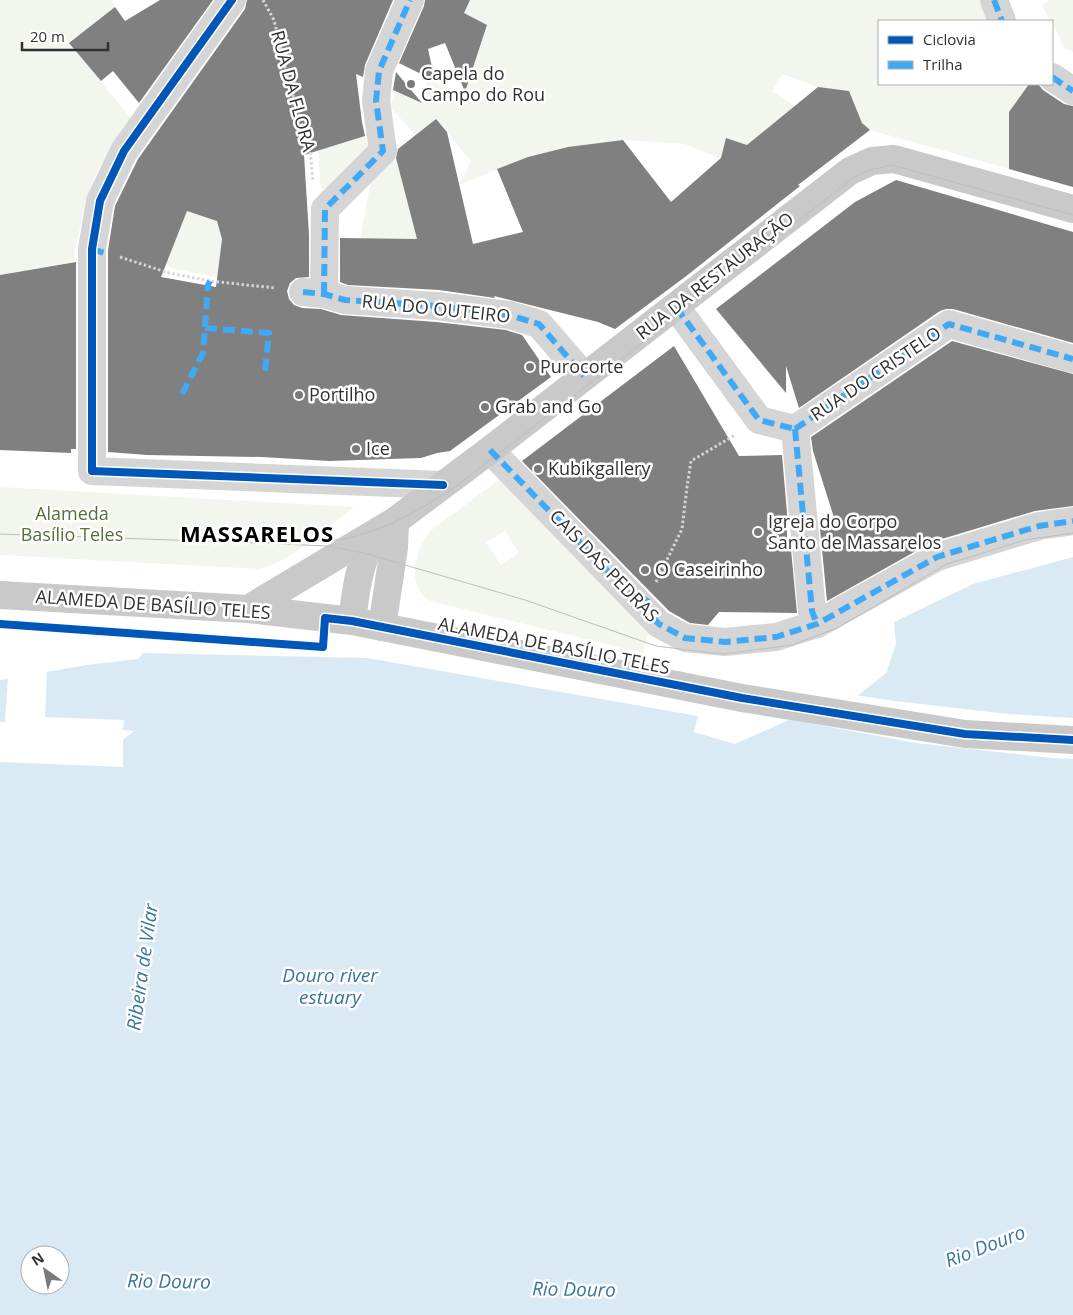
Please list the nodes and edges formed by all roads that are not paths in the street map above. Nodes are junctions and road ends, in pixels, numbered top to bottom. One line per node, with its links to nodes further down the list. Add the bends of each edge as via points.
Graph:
1 (232, 0): 13 (street, via 124,151 100,201 92,471)
2 (410, 0): 10 (street, RUA DO OUTEIRO, via 379,71 376,101 383,151 325,209 314,293 345,300 509,315 539,324)
3 (994, 0): 4 (street)
4 (1002, 20)
5 (1053, 78): 6 (street)
6 (1073, 91)
7 (1073, 209): 8 (main road, RUA DA RESTAURAÇÃO, via 894,159 872,161 850,171)
8 (676, 307): 10 (main road, RUA DA RESTAURAÇÃO); 11 (street, via 759,420)
9 (1073, 358): 11 (street, RUA DO CRISTELO, via 949,324)
10 (584, 376): 12 (main road, RUA DA RESTAURAÇÃO)
11 (795, 429): 19 (street, via 812,611)
12 (490, 450): 13 (main road, RUA DA RESTAURAÇÃO); 19 (street, CAIS DAS PEDRAS, via 645,602 659,624 685,638 725,642 776,637)
13 (443, 485): 15 (main road, RUA DA RESTAURAÇÃO)
14 (1073, 521): 19 (street, CAIS DAS PEDRAS, via 1040,526 937,556)
15 (384, 528): 17 (main road, RUA DA RESTAURAÇÃO); 18 (main road, RUA DA RESTAURAÇÃO, via 362,562); 20 (main road, via 394,548)
16 (0, 595): 17 (main road, ALAMEDA DE BASÍLIO TELES)
17 (248, 609): 18 (main road, ALAMEDA DE BASÍLIO TELES)
18 (352, 621): 20 (main road, ALAMEDA DE BASÍLIO TELES)
19 (817, 624)
20 (382, 627): 21 (main road, ALAMEDA DE BASÍLIO TELES, via 777,704 965,734)
21 (1073, 740)

